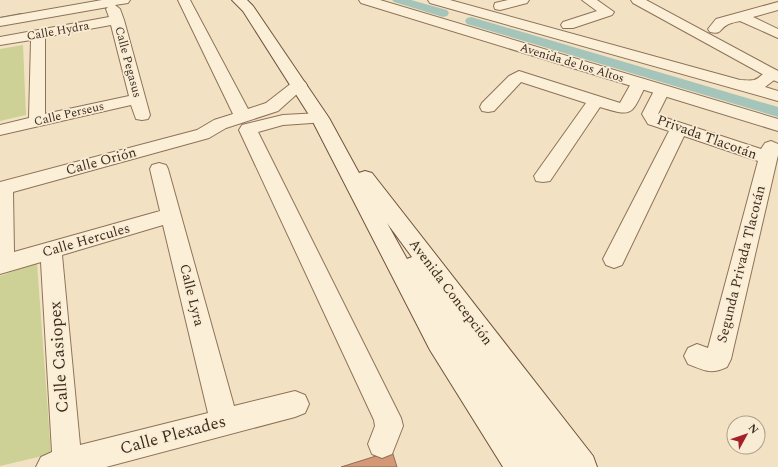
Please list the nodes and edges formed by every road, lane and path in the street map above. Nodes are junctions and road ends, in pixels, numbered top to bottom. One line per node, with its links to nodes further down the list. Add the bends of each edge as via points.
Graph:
1 (184, 0): 32 (street)
2 (366, 0): 14 (main road, Avenida de los Altos)
3 (435, 0): 10 (main road, Avenida de los Altos)
4 (523, 0): 8 (street)
5 (588, 0): 15 (street, via 607,12)
6 (637, 0): 20 (street)
7 (246, 3): 22 (main road, Avenida Concepción)
8 (500, 6)
9 (778, 6): 12 (street)
10 (467, 9): 14 (main road); 23 (main road, Avenida de los Altos)
11 (118, 10): 13 (street); 17 (street, Calle Hydra); 26 (street, Calle Pegasus)
12 (742, 17): 16 (street, via 721,22); 18 (street)
13 (0, 22)
14 (450, 25): 21 (main road, Avenida de los Altos)
15 (568, 25)
16 (715, 29)
17 (38, 34): 19 (street, Calle Hydra); 31 (street)
18 (778, 34)
19 (0, 41)
20 (775, 76): 23 (main road, via 758,84)
21 (639, 84): 24 (main road, Avenida de los Altos); 27 (street, via 623,109)
22 (299, 85): 30 (main road, Avenida Concepción); 32 (street, Calle Orión, via 272,107)
23 (735, 85): 25 (main road, Avenida de los Altos)
24 (662, 90): 33 (main road, Avenida de los Altos); 34 (street, Privada Tlacotán, via 650,116)
25 (778, 96)
26 (137, 98): 29 (street, Calle Pegasus); 31 (street, Calle Perseus)
27 (595, 102): 28 (street, via 519,76); 39 (street)
28 (488, 107)
29 (142, 115)
30 (320, 118): 32 (street, Calle Orión); 38 (main road, Avenida Concepción); 52 (main road, Avenida Concepción)
31 (37, 122): 35 (street, Calle Perseus)
32 (246, 123): 40 (street, Calle Orión, via 225,135 203,134); 48 (street, via 386,418 389,426)
33 (778, 125)
34 (679, 128): 36 (street, Privada Tlacotán); 43 (street)
35 (0, 130)
36 (769, 153): 45 (street, Segunda Privada Tlacotán, via 718,359 715,361)
37 (159, 169): 41 (street, Calle Lyra)
38 (352, 176): 50 (main road, Avenida Concepción, via 439,342); 51 (main road, Avenida Concepción)
39 (543, 176)
40 (1, 189): 44 (street)
41 (171, 215): 42 (street, Calle Hercules); 47 (street, Calle Lyra)
42 (51, 250): 44 (street, Calle Hercules); 49 (street, Calle Casiopex)
43 (614, 259)
44 (1, 265)
45 (696, 356)
46 (296, 404): 47 (street, Calle Plexades)
47 (224, 422): 49 (street, Calle Plexades)
48 (382, 444)
49 (59, 465)
50 (521, 467)
51 (552, 467)
52 (582, 467)

